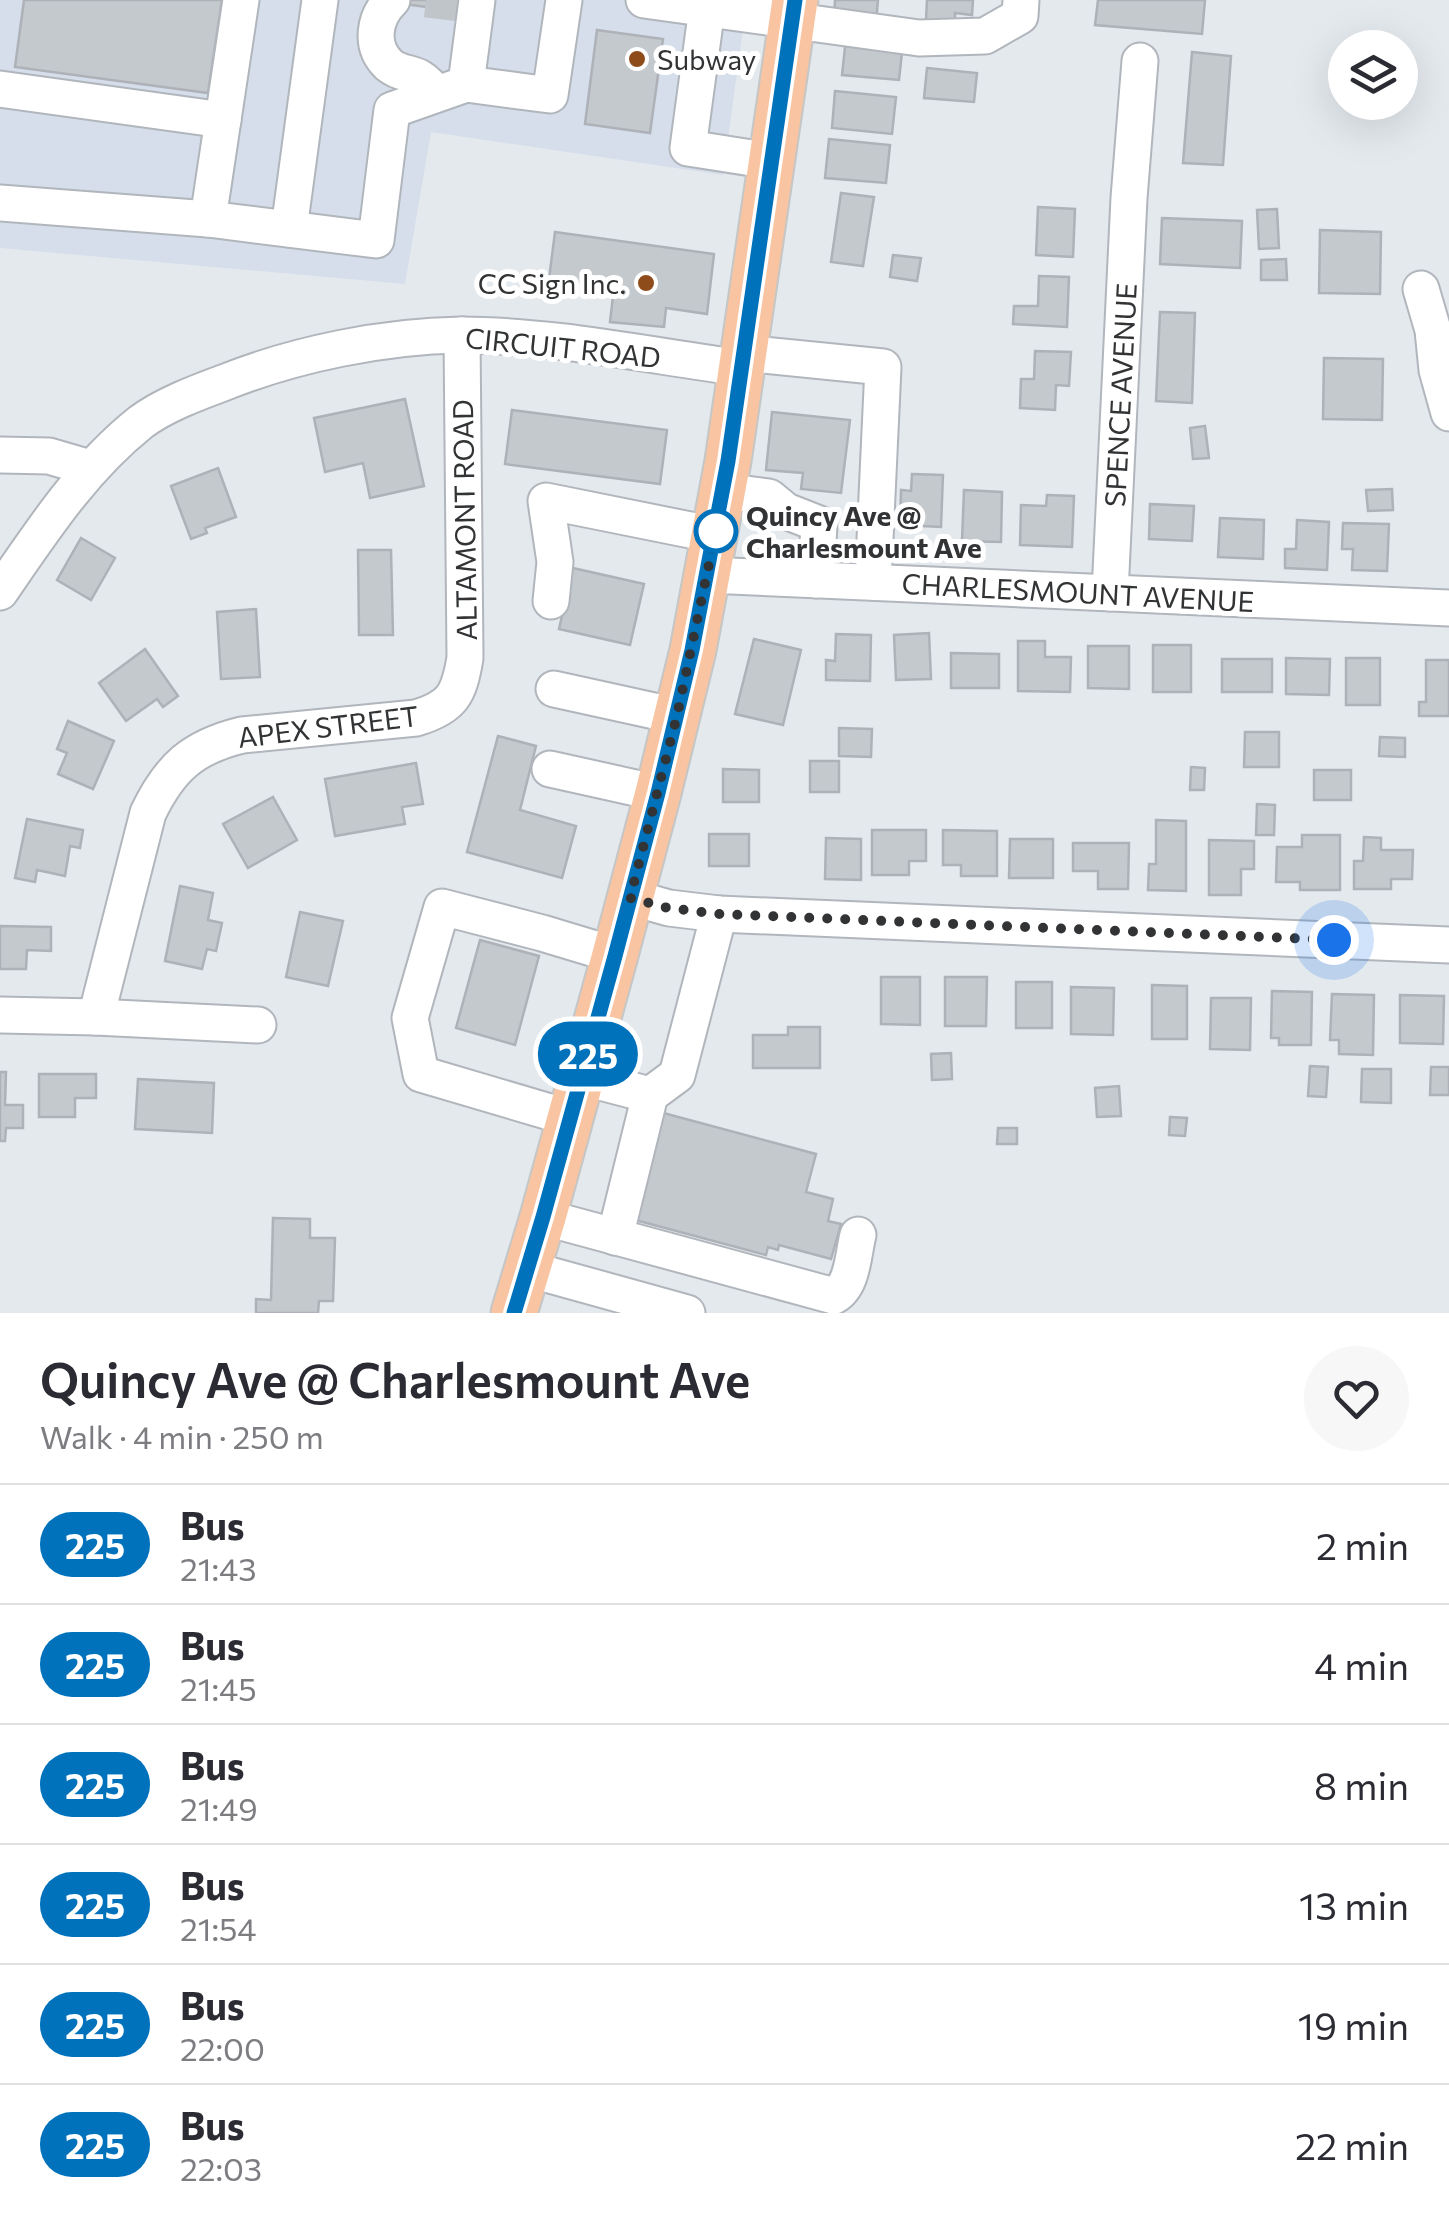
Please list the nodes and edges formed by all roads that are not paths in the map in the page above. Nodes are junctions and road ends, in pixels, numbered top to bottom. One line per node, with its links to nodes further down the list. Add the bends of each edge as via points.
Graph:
1 (241, 0): 13 (street)
2 (320, 0): 17 (street)
3 (392, 0): 12 (street, via 378,20 379,54 392,68)
4 (564, 0): 12 (street, via 550,95)
5 (644, 0): 8 (street)
6 (1021, 0): 9 (street, via 1020,16 984,36 919,38)
7 (471, 4): 12 (street)
8 (708, 8): 9 (street); 14 (street, via 688,148)
9 (794, 10): 14 (main road)
10 (1140, 60): 29 (street, SPENCE AVENUE)
11 (0, 89): 13 (street)
12 (451, 89): 17 (street, via 392,110 376,240)
13 (223, 120): 16 (street)
14 (771, 161): 20 (main road)
15 (0, 203): 16 (street)
16 (208, 219): 17 (street)
17 (289, 229)
18 (1421, 289): 21 (street)
19 (462, 335): 20 (street, CIRCUIT ROAD); 23 (street, CIRCUIT ROAD, via 406,338 251,371 144,420); 33 (street, ALTAMONT ROAD, via 465,658)
20 (743, 361): 24 (main road); 27 (street, CIRCUIT ROAD, via 883,367)
21 (1449, 412)
22 (0, 455): 23 (street, via 49,456)
23 (90, 468): 28 (street, CIRCUIT ROAD)
24 (723, 491): 25 (main road); 26 (street, via 770,497 819,524)
25 (712, 555): 26 (street, CHARLESMOUNT AVENUE); 30 (street, CHARLESMOUNT AVENUE, via 546,500); 34 (main road)
26 (816, 580): 27 (street, CHARLESMOUNT AVENUE)
27 (873, 582): 29 (street, CHARLESMOUNT AVENUE)
28 (0, 592)
29 (1110, 593): 31 (street, CHARLESMOUNT AVENUE)
30 (551, 601)
31 (1449, 608)
32 (554, 689): 34 (street)
33 (450, 701): 42 (street, APEX STREET, via 416,718 242,734 215,742 175,768 148,813)
34 (677, 716): 36 (main road)
35 (550, 769): 36 (street)
36 (658, 793): 37 (main road)
37 (630, 898): 38 (street); 40 (main road)
38 (719, 914): 39 (street); 44 (street, via 677,1075)
39 (1449, 945)
40 (615, 956): 45 (main road); 45 (street, via 442,907 410,1018 421,1074)
41 (0, 1016): 42 (street)
42 (96, 1017): 43 (street)
43 (258, 1024)
44 (650, 1095): 45 (street); 48 (street)
45 (576, 1098): 46 (main road)
46 (543, 1217): 48 (street); 49 (main road)
47 (858, 1235): 48 (street, via 846,1285 834,1296)
48 (615, 1237)
49 (528, 1269): 50 (main road); 51 (street)
50 (514, 1313)
51 (687, 1313)

